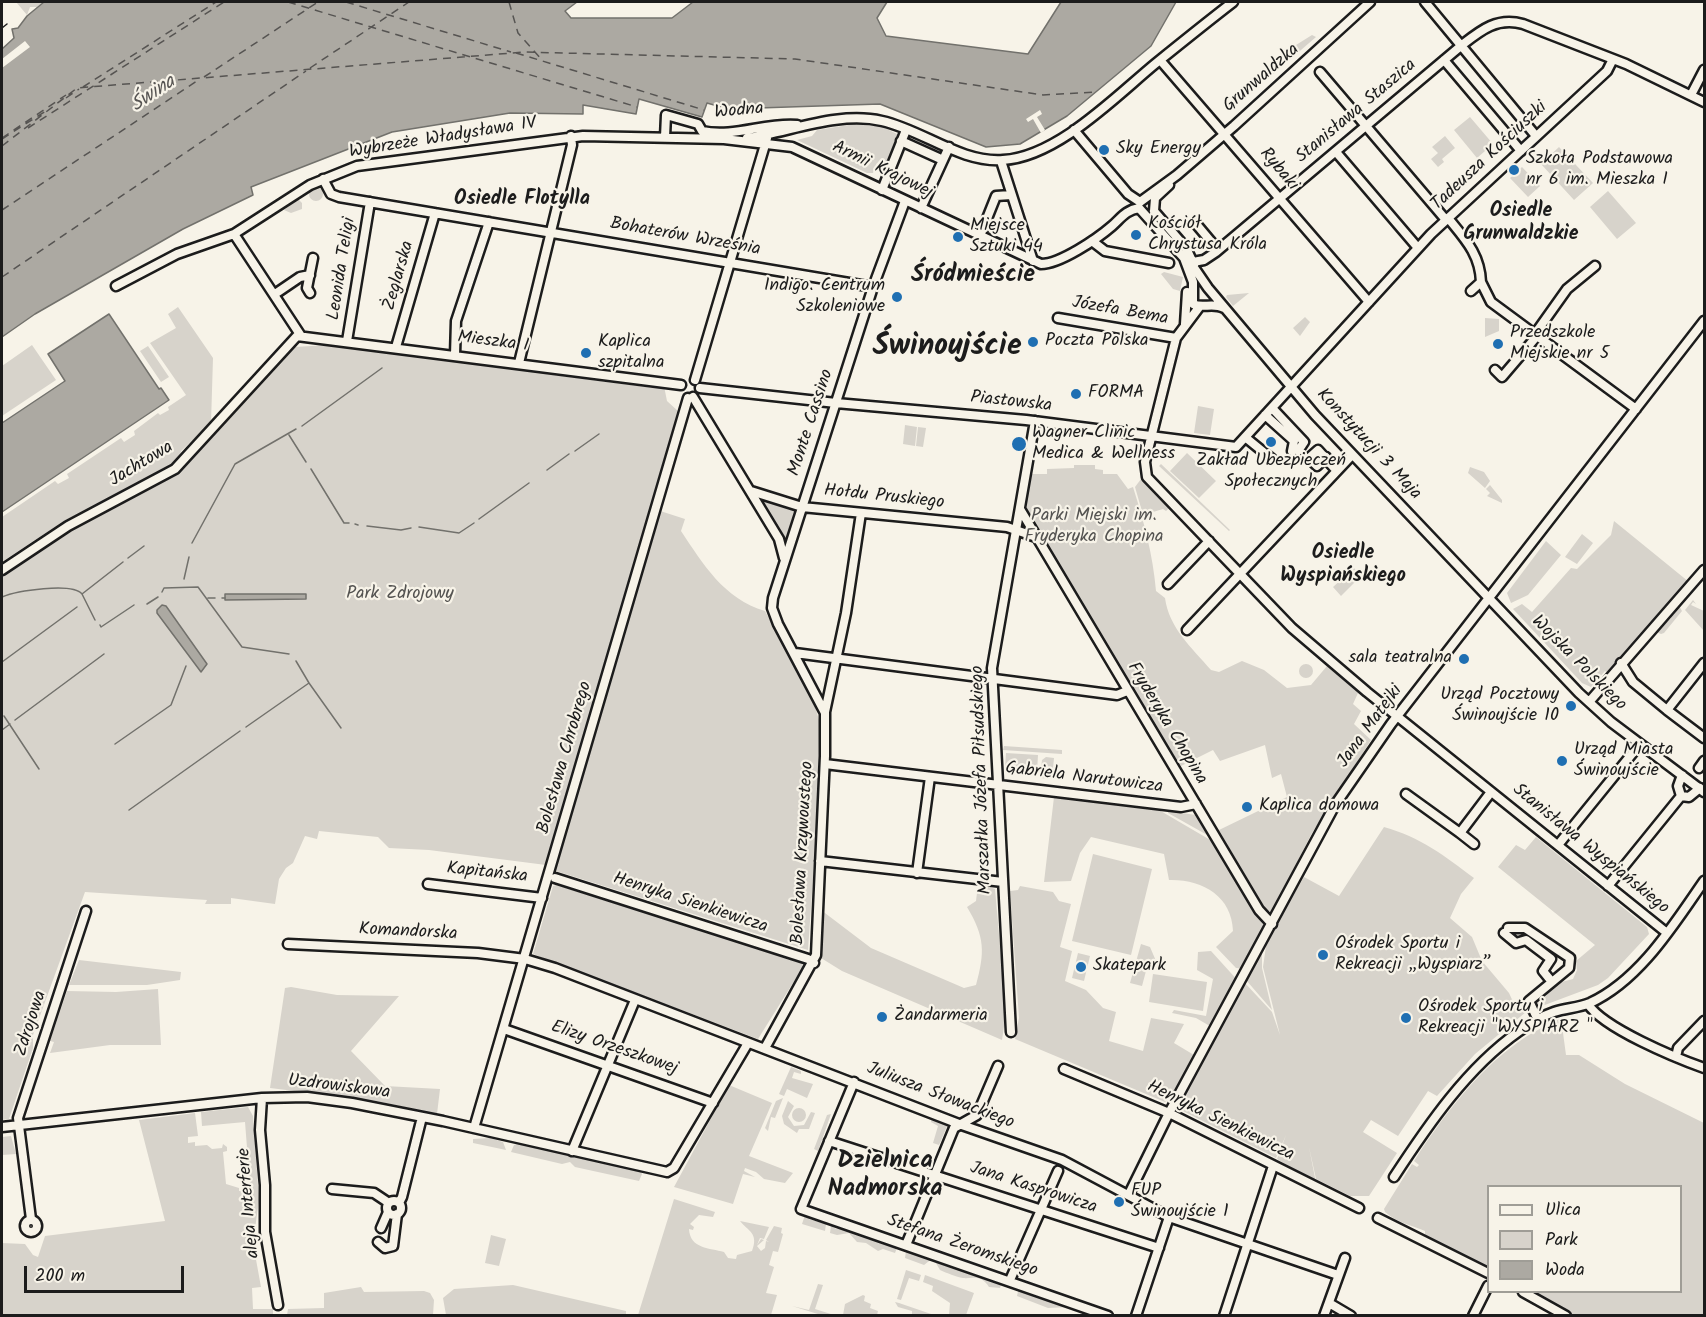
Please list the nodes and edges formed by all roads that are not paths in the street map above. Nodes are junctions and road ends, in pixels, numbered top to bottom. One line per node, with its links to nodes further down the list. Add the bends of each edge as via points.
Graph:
1 (1233, 2): 9 (street, Wybrzeże Władysława IV)
2 (1380, 2): 4 (street, Grunwaldzka)
3 (1425, 2): 5 (street)
4 (1366, 3): 20 (street, Grunwaldzka)
5 (1451, 33): 6 (street); 7 (street)
6 (1472, 37): 7 (street, Stanisława Staszica); 8 (street, Stanisława Staszica, via 1495,23 1513,22)
7 (1462, 45): 10 (street, Stanisława Staszica); 22 (street)
8 (1613, 59): 13 (street, Stanisława Staszica); 22 (street, Tadeusza Kościuszki, via 1607,71)
9 (1160, 60): 19 (street, Wybrzeże Władysława IV); 20 (street, Rybaki)
10 (1444, 60): 16 (street, Stanisława Staszica); 28 (street)
11 (1704, 70): 13 (street)
12 (1320, 72): 16 (street)
13 (1691, 95): 14 (street, Stanisława Staszica)
14 (1704, 102)
15 (807, 126): 17 (street, Wybrzeże Władysława IV); 18 (street, Wybrzeże Władysława IV, via 864,119 884,121); 23 (street, Wodna, via 785,124 709,132 702,131 698,124 665,118)
16 (1366, 126): 29 (street, Stanisława Staszica); 43 (street)
17 (792, 130): 24 (street, Wybrzeże Władysława IV); 26 (street)
18 (906, 130): 25 (street); 27 (street, Wybrzeże Władysława IV)
19 (1074, 130): 31 (street, Wybrzeże Władysława IV, via 1031,154); 40 (street, via 1128,194)
20 (1222, 131): 32 (street, Grunwaldzka); 37 (street, Rybaki)
21 (571, 136): 23 (street, Wybrzeże Władysława IV); 33 (street, Wybrzeże Władysława IV, via 378,162); 48 (street)
22 (1536, 136): 28 (street, Tadeusza Kościuszki)
23 (665, 137): 24 (street, Wybrzeże Władysława IV)
24 (767, 139): 26 (street, Armii Krajowej); 56 (street)
25 (901, 141): 30 (street); 34 (street)
26 (792, 147): 34 (street, Armii Krajowej)
27 (949, 147): 30 (street); 31 (street, Wybrzeże Władysława IV, via 975,158)
28 (1521, 151): 43 (street, Tadeusza Kościuszki)
29 (1336, 152): 37 (street, Stanisława Staszica); 52 (street)
30 (943, 160): 41 (street)
31 (1001, 161): 36 (street)
32 (1177, 175): 35 (street, Grunwaldzka); 40 (street, Grunwaldzka)
33 (322, 179): 39 (street, Bohaterów Września, via 333,195); 49 (street, Wybrzeże Władysława IV)
34 (882, 190): 38 (street, Armii Krajowej)
35 (1161, 192): 40 (street, Grunwaldzka); 45 (street)
36 (1011, 195): 50 (street, via 996,196); 55 (street)
37 (1280, 198): 53 (street, Stanisława Staszica); 70 (street, Rybaki)
38 (905, 201): 41 (street, Armii Krajowej); 63 (street, Monte Cassino)
39 (370, 202): 42 (street, Bohaterów Września); 79 (street, Leonida Teligi)
40 (1147, 206): 45 (street); 47 (street, via 1129,211)
41 (921, 208): 50 (street, Armii Krajowej)
42 (435, 213): 44 (street, Bohaterów Września); 80 (street, Żeglarska)
43 (1447, 219): 52 (street, Tadeusza Kościuszki); 61 (street, via 1473,249)
44 (489, 222): 48 (street, Bohaterów Września); 81 (street, via 456,321)
45 (1160, 223): 47 (street, via 1135,216); 59 (street); 59 (street, via 1186,248)
46 (1197, 225): 53 (street)
47 (1112, 226): 51 (street)
48 (552, 232): 56 (street, Bohaterów Września); 82 (street)
49 (234, 234): 62 (street, Wybrzeże Władysława IV, via 177,254); 67 (street)
50 (980, 236): 55 (street, Armii Krajowej)
51 (1092, 241): 55 (street, via 1049,264); 57 (street, via 1105,251)
52 (1418, 248): 70 (street, Tadeusza Kościuszki)
53 (1218, 250): 59 (street, Stanisława Staszica)
54 (314, 258): 60 (street)
55 (1033, 261)
56 (731, 263): 63 (street, Bohaterów Września); 84 (street)
57 (1169, 263)
58 (1595, 267): 76 (street, via 1567,289)
59 (1193, 269): 65 (street); 68 (street); 69 (street, Konstytucji 3 Maja); 75 (street)
60 (310, 275): 66 (street); 67 (street, via 300,277)
61 (1481, 278): 64 (street); 76 (street, via 1491,302)
62 (116, 286)
63 (873, 287): 88 (street, Monte Cassino)
64 (1471, 291)
65 (1204, 292): 68 (street); 69 (street); 71 (street, via 1207,300)
66 (310, 293)
67 (275, 294): 77 (street)
68 (1192, 297): 71 (street); 75 (street)
69 (1217, 298): 72 (street, Konstytucji 3 Maja)
70 (1369, 302): 86 (street, Tadeusza Kościuszki)
71 (1202, 305): 72 (street, via 1214,304); 75 (street)
72 (1227, 310): 86 (street, Konstytucji 3 Maja)
73 (1058, 318): 78 (street, Józefa Bema)
74 (1704, 321): 90 (street, Jana Matejki)
75 (1186, 323): 78 (street, Stanisława Wyspiańskiego)
76 (1536, 335): 83 (street, via 1502,377); 90 (street)
77 (301, 336): 79 (street, Mieszka I); 108 (street, Jachtowa, via 291,341 175,469 68,526)
78 (1176, 338): 94 (street, Stanisława Wyspiańskiego)
79 (347, 341): 80 (street, Mieszka I)
80 (396, 347): 81 (street, Mieszka I)
81 (455, 355): 82 (street, Mieszka I)
82 (519, 363): 85 (street, Mieszka I)
83 (1495, 370)
84 (697, 384): 85 (street, via 688,378); 87 (street); 88 (street, Piastowska)
85 (681, 385): 87 (street, via 681,392)
86 (1292, 388): 89 (street, Piastowska); 95 (street, Konstytucji 3 Maja)
87 (691, 397): 99 (street); 140 (street, Bolesława Chrobrego)
88 (836, 404): 92 (street, Piastowska); 100 (street, Monte Cassino)
89 (1272, 408): 91 (street, Piastowska); 91 (street, via 1304,442 1295,451 1294,441)
90 (1636, 409): 112 (street, Jana Matejki)
91 (1265, 415): 93 (street, Piastowska)
92 (1035, 421): 94 (street, Piastowska); 101 (street, Marszałka Józefa Piłsudskiego)
93 (1245, 437): 94 (street, Piastowska, via 1232,448); 97 (street)
94 (1151, 438): 106 (street, Stanisława Wyspiańskiego, via 1145,462 1147,477)
95 (1352, 455): 98 (street); 112 (street, Konstytucji 3 Maja)
96 (1326, 458): 98 (street)
97 (1272, 459)
98 (1337, 471): 110 (street)
99 (751, 491): 100 (street, Hołdu Pruskiego); 107 (street, via 779,538)
100 (802, 507): 102 (street, Hołdu Pruskiego); 107 (street, Monte Cassino)
101 (1020, 508): 103 (street, Fryderyka Chopina); 104 (street, Marszałka Józefa Piłsudskiego)
102 (861, 513): 104 (street, Hołdu Pruskiego); 115 (street)
103 (1030, 526): 104 (street); 105 (street, Fryderyka Chopina)
104 (1016, 529): 105 (street); 118 (street, Marszałka Józefa Piłsudskiego)
105 (1036, 537): 119 (street, Fryderyka Chopina)
106 (1209, 541): 110 (street, Stanisława Wyspiańskiego); 111 (street)
107 (784, 561): 114 (street, Monte Cassino, via 772,608)
108 (2, 570)
109 (1704, 570): 116 (street)
110 (1239, 574): 113 (street); 123 (street, Stanisława Wyspiańskiego, via 1287,623)
111 (1168, 584)
112 (1490, 598): 120 (street, Wojska Polskiego); 123 (street, Jana Matejki)
113 (1187, 630)
114 (795, 653): 115 (street); 122 (street, Bolesława Krzywoustego)
115 (836, 659): 118 (street); 122 (street)
116 (1621, 663): 120 (street); 121 (street, Wojska Polskiego, via 1633,682)
117 (1704, 663): 121 (street)
118 (991, 679): 119 (street, via 1117,695); 129 (street, Marszałka Józefa Piłsudskiego)
119 (1127, 691): 134 (street, Fryderyka Chopina)
120 (1588, 702): 125 (street, Wojska Polskiego)
121 (1667, 710): 124 (street, Wojska Polskiego)
122 (825, 713): 126 (street, Bolesława Krzywoustego)
123 (1398, 716): 131 (street, Stanisława Wyspiańskiego); 147 (street, Jana Matejki, via 1335,805)
124 (1704, 738)
125 (1640, 744): 127 (street, Wojska Polskiego); 137 (street)
126 (825, 764): 128 (street, Gabriela Narutowicza); 138 (street, Bolesława Krzywoustego)
127 (1682, 775): 130 (street, Wojska Polskiego); 133 (street, via 1678,786)
128 (930, 777): 129 (street, Gabriela Narutowicza); 139 (street)
129 (997, 785): 134 (street, Gabriela Narutowicza, via 1181,807); 142 (street, Marszałka Józefa Piłsudskiego)
130 (1702, 790): 133 (street, via 1689,797)
131 (1491, 792): 135 (street, Stanisława Wyspiańskiego); 137 (street, Stanisława Wyspiańskiego)
132 (1406, 794): 135 (street)
133 (1681, 796): 144 (street)
134 (1196, 804): 147 (street, Fryderyka Chopina, via 1259,910)
135 (1460, 833): 136 (street)
136 (1474, 844)
137 (1558, 845): 144 (street, Stanisława Wyspiańskiego)
138 (820, 861): 139 (street); 151 (street, Bolesława Krzywoustego)
139 (917, 873): 142 (street)
140 (550, 880): 145 (street, Bolesława Chrobrego); 151 (street, Henryka Sienkiewicza)
141 (1704, 881): 148 (street)
142 (1003, 882): 158 (street, Marszałka Józefa Piłsudskiego)
143 (428, 884): 145 (street, Kapitańska)
144 (1608, 886): 148 (street, Stanisława Wyspiańskiego)
145 (542, 897): 150 (street, Bolesława Chrobrego)
146 (86, 911): 172 (street, Zdrojowa, via 18,1118)
147 (1272, 924): 169 (street, Jana Matejki)
148 (1667, 933): 154 (street, via 1618,984)
149 (288, 944): 150 (street, Komandorska, via 419,949)
150 (525, 959): 153 (street, Juliusza Słowackiego); 157 (street, Bolesława Chrobrego)
151 (814, 963): 160 (street, Bolesława Krzywoustego)
152 (1552, 982): 152 (street, via 1569,968 1570,958 1525,928 1506,931 1515,944 1526,940 1551,959 1543,971); 155 (street, via 1529,1001)
153 (635, 1000): 159 (street, Juliusza Słowackiego); 162 (street)
154 (1588, 1004): 155 (street); 161 (street, via 1626,1032)
155 (1538, 1020): 180 (street, via 1510,1038 1467,1079)
156 (1704, 1020): 161 (street, via 1678,1048)
157 (504, 1029): 162 (street, Elizy Orzeszkowej); 174 (street, Bolesława Chrobrego)
158 (1011, 1032)
159 (748, 1043): 160 (street, Juliusza Słowackiego); 168 (street)
160 (765, 1048): 166 (street, Juliusza Słowackiego)
161 (1676, 1057): 164 (street)
162 (607, 1065): 168 (street, Elizy Orzeszkowej); 176 (street)
163 (998, 1066): 171 (street, via 977,1115)
164 (1704, 1068)
165 (1064, 1069): 169 (street, Henryka Sienkiewicza)
166 (854, 1082): 171 (street, Juliusza Słowackiego); 175 (street)
167 (262, 1098): 170 (street, Uzdrowiskowa, via 307,1097); 172 (street, Uzdrowiskowa); 203 (street, aleja Interferie, via 265,1232)
168 (713, 1103): 176 (street, Uzdrowiskowa, via 674,1168 667,1172)
169 (1169, 1113): 177 (street, Henryka Sienkiewicza); 182 (street, Jana Matejki)
170 (422, 1117): 174 (street, Uzdrowiskowa); 183 (street)
171 (959, 1124): 179 (street); 182 (street, Juliusza Słowackiego, via 1062,1160)
172 (20, 1125): 173 (street, Uzdrowiskowa); 190 (street, Zdrojowa)
173 (2, 1127)
174 (474, 1128): 176 (street, Uzdrowiskowa)
175 (829, 1140): 179 (street, Jana Kasprowicza); 194 (street, Stefana Żeromskiego, via 801,1209)
176 (572, 1151)
177 (1274, 1166): 185 (street, Henryka Sienkiewicza); 193 (street)
178 (1058, 1170): 186 (street)
179 (934, 1175): 186 (street, Jana Kasprowicza); 194 (street)
180 (1394, 1177)
181 (332, 1189): 184 (street, via 374,1193)
182 (1129, 1194): 188 (street, Juliusza Słowackiego)
183 (399, 1203): 184 (street, via 393,1201); 187 (street)
184 (388, 1208): 187 (street); 191 (street)
185 (1359, 1208)
186 (1042, 1210): 195 (street, Jana Kasprowicza); 199 (street)
187 (398, 1214): 192 (street, via 393,1246 385,1248)
188 (1169, 1217): 193 (street, Juliusza Słowackiego); 195 (street)
189 (1378, 1218): 197 (street)
190 (31, 1219)
191 (381, 1228)
192 (378, 1242)
193 (1247, 1244): 196 (street, Juliusza Słowackiego); 206 (street)
194 (906, 1245): 199 (street, Stefana Żeromskiego)
195 (1159, 1248): 205 (street)
196 (1326, 1271): 198 (street, Juliusza Słowackiego); 198 (street, via 1344,1258)
197 (1487, 1272)
198 (1338, 1275): 202 (street)
199 (1010, 1280): 204 (street, Stefana Żeromskiego)
200 (1487, 1288): 209 (street)
201 (1525, 1293): 210 (street)
202 (1329, 1303): 207 (street); 208 (street)
203 (278, 1305)
204 (1108, 1316)
205 (1136, 1316)
206 (1224, 1316)
207 (1324, 1316)
208 (1351, 1316)
209 (1473, 1316)
210 (1566, 1316)

